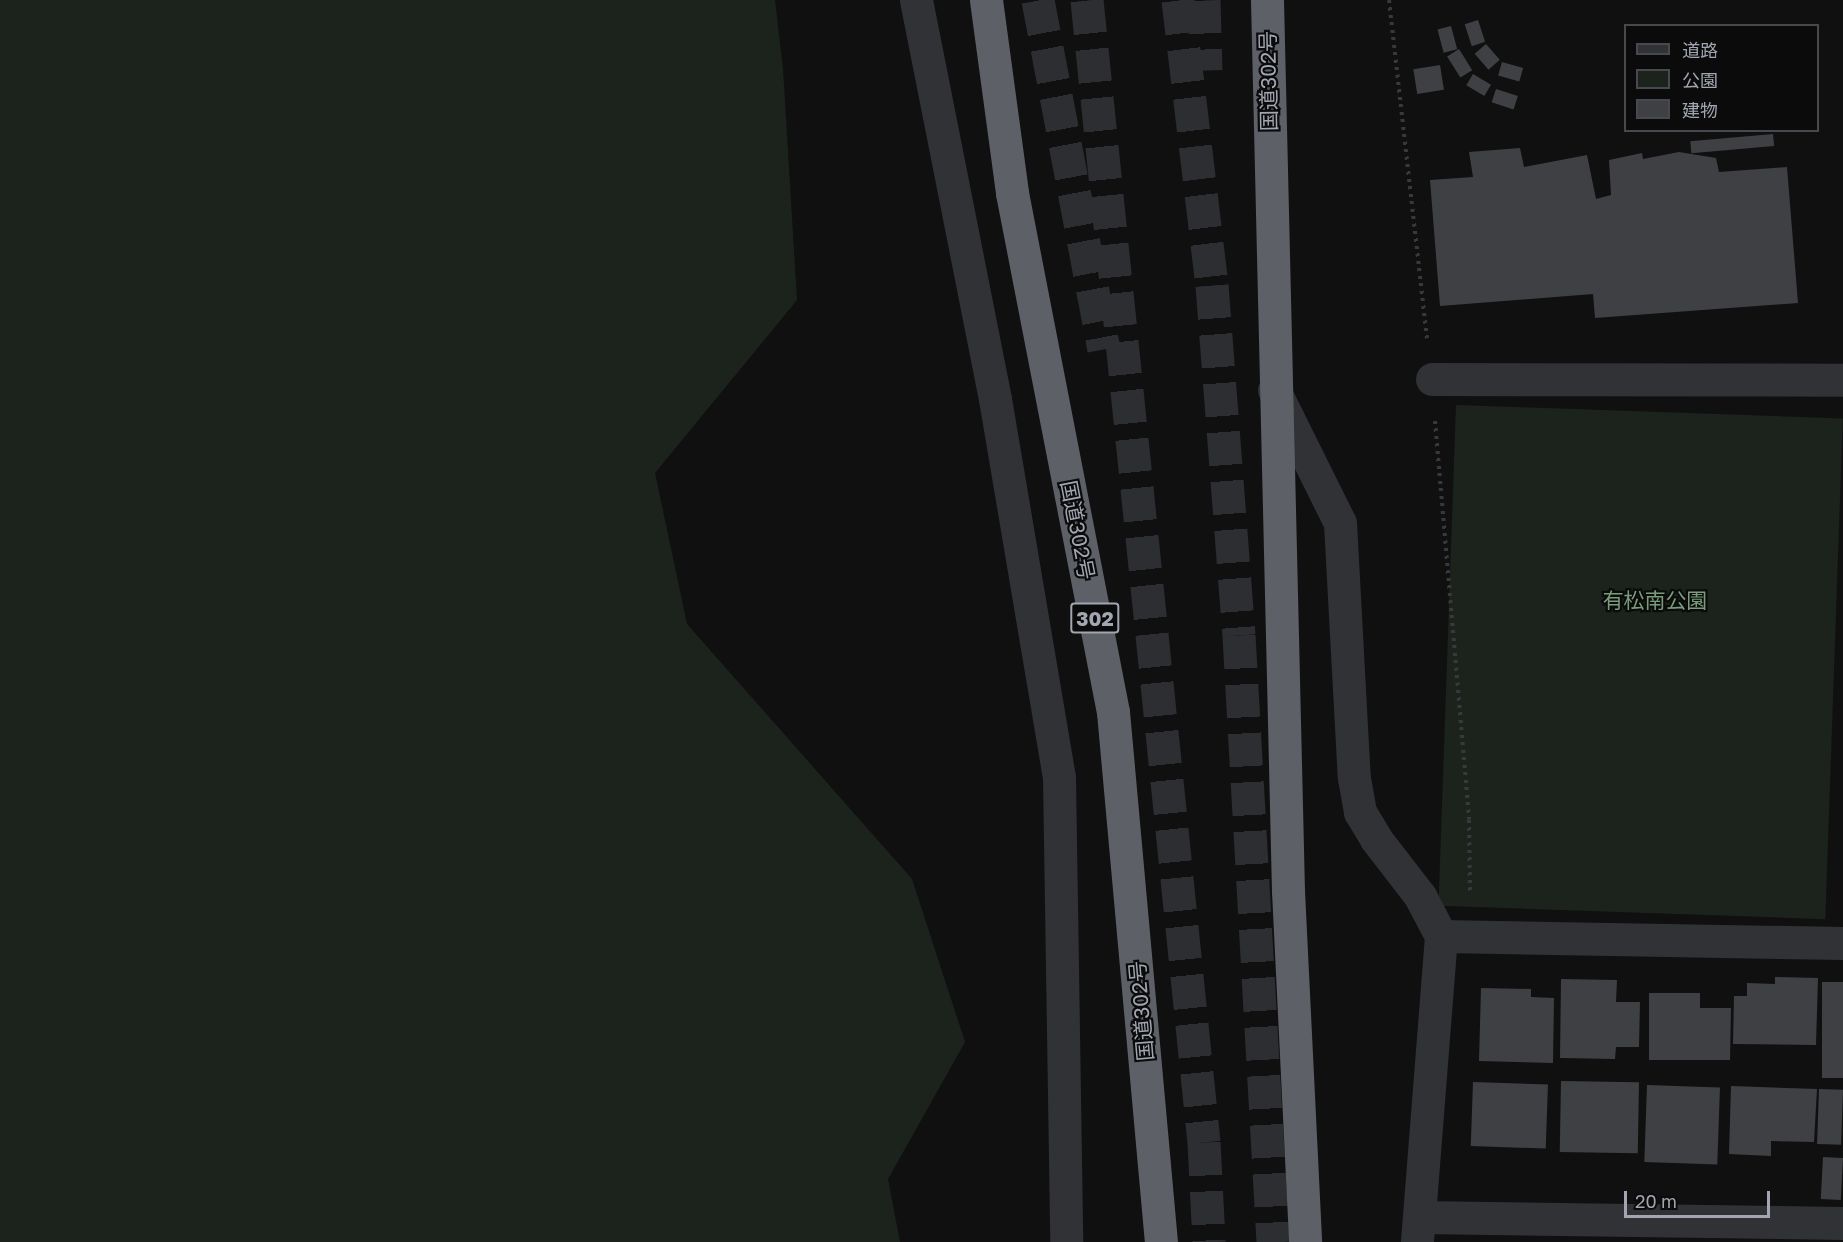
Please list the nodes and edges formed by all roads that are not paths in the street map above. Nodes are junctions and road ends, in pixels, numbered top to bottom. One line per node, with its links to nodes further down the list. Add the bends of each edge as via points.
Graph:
1 (916, 0): 11 (street, via 995,399 1059,777)
2 (986, 0): 12 (highway, 国道302号 / 302, via 1012,193 1113,712)
3 (1267, 0): 6 (highway, 国道302号)
4 (1432, 379): 5 (street)
5 (1843, 380)
6 (1274, 390): 7 (street, via 1340,523 1354,778 1360,812 1376,839); 13 (highway, 国道302号, via 1287,879)
7 (1455, 936): 8 (street); 10 (street)
8 (1843, 943)
9 (1843, 1223): 10 (street)
10 (1418, 1229)
11 (1066, 1242)
12 (1161, 1242)
13 (1305, 1242)

